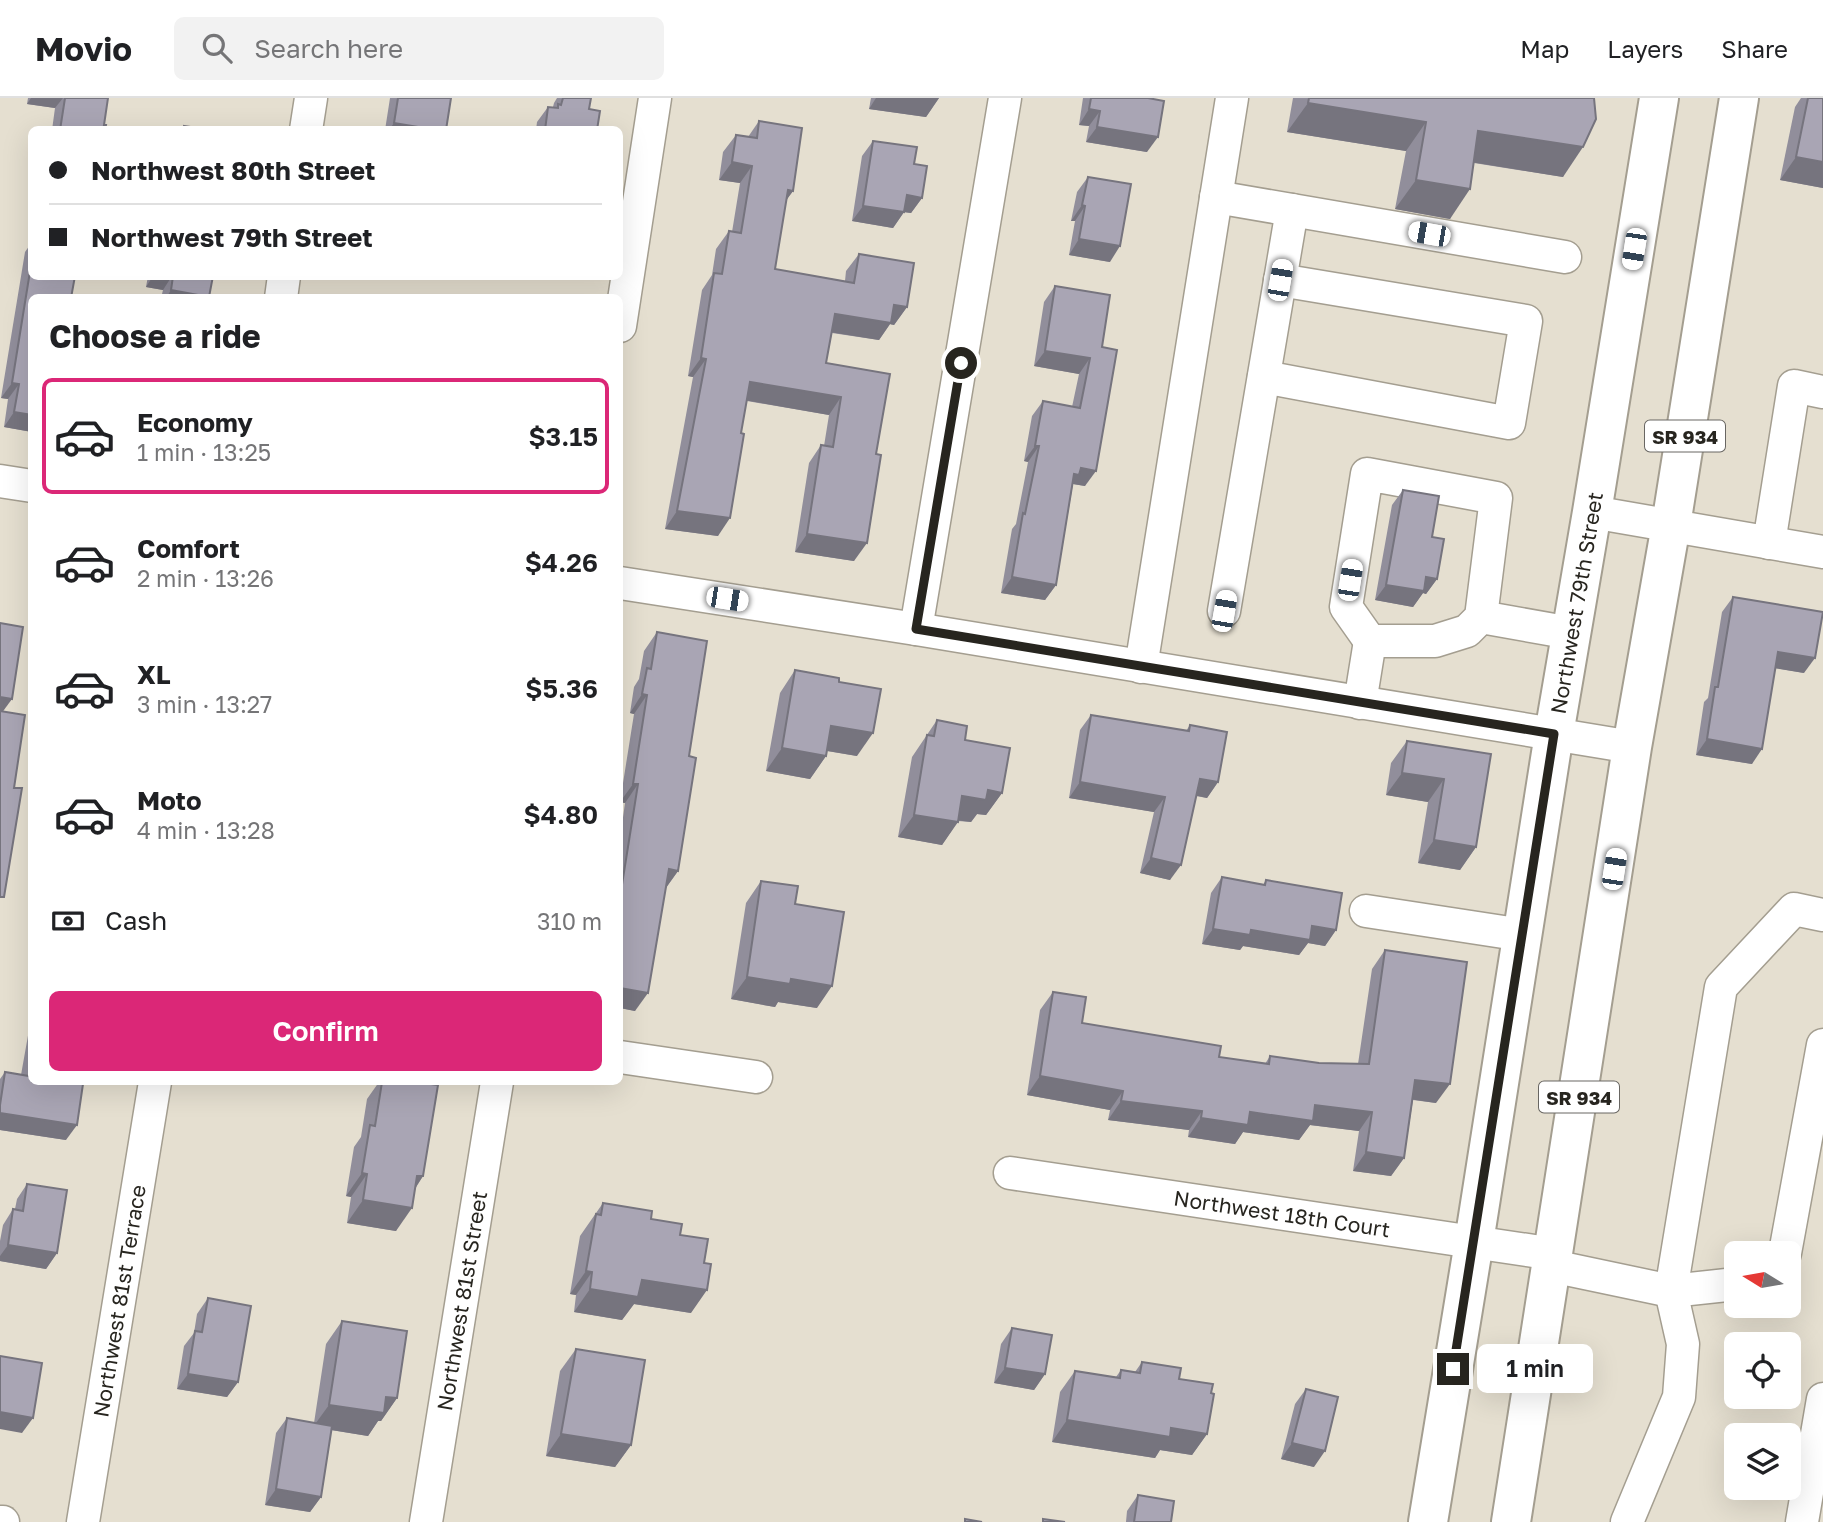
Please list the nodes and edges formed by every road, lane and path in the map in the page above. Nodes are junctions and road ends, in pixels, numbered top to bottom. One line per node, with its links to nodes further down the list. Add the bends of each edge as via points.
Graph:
1 (311, 98): 7 (street)
2 (654, 98): 12 (street)
3 (1005, 98): 24 (street)
4 (1231, 98): 8 (street)
5 (1659, 98): 17 (main road, Northwest 79th Street)
6 (1739, 98): 18 (main road, SR 934)
7 (307, 126)
8 (1216, 197): 9 (street); 27 (street)
9 (1292, 210): 10 (street); 11 (street)
10 (1565, 257)
11 (1280, 280): 13 (street); 13 (street, via 1526,321 1509,423)
12 (623, 306)
13 (1264, 377): 22 (street)
14 (1808, 389): 19 (street)
15 (0, 481): 16 (street)
16 (28, 485)
17 (1592, 512): 18 (street); 25 (main road, Northwest 79th Street)
18 (1671, 525): 19 (street); 30 (main road, SR 934)
19 (1769, 542): 20 (street)
20 (1823, 552)
21 (623, 583): 24 (street)
22 (1224, 611)
23 (1481, 617): 25 (street); 26 (street, via 1466,631 1435,641); 26 (street, via 1496,498 1367,474 1346,607)
24 (916, 629): 27 (street)
25 (1571, 633): 29 (main road, Northwest 79th Street)
26 (1370, 641): 28 (street)
27 (1141, 667): 28 (street)
28 (1360, 702): 29 (street)
29 (1554, 734): 30 (street); 33 (main road, Northwest 79th Street)
30 (1632, 747): 42 (main road, SR 934)
31 (1366, 911): 33 (street)
32 (1823, 915): 44 (street, via 1794,909 1721,987)
33 (1523, 935): 40 (main road, Northwest 79th Street)
34 (1823, 1045): 41 (street)
35 (623, 1057): 36 (street)
36 (756, 1077)
37 (155, 1085): 46 (street, Northwest 81st Terrace)
38 (497, 1085): 47 (street, Northwest 81st Street)
39 (1010, 1173): 40 (street, Northwest 18th Court)
40 (1474, 1241): 42 (street, Northwest 18th Court); 48 (main road, Northwest 79th Street)
41 (1787, 1241)
42 (1553, 1260): 44 (street, Northwest 18th Court); 49 (main road, SR 934)
43 (1724, 1285): 44 (street, Northwest 18th Court)
44 (1671, 1290): 50 (street, via 1683,1345 1679,1397)
45 (1823, 1399): 51 (street)
46 (83, 1522)
47 (426, 1522)
48 (1428, 1522)
49 (1511, 1522)
50 (1627, 1522)
51 (1802, 1522)

